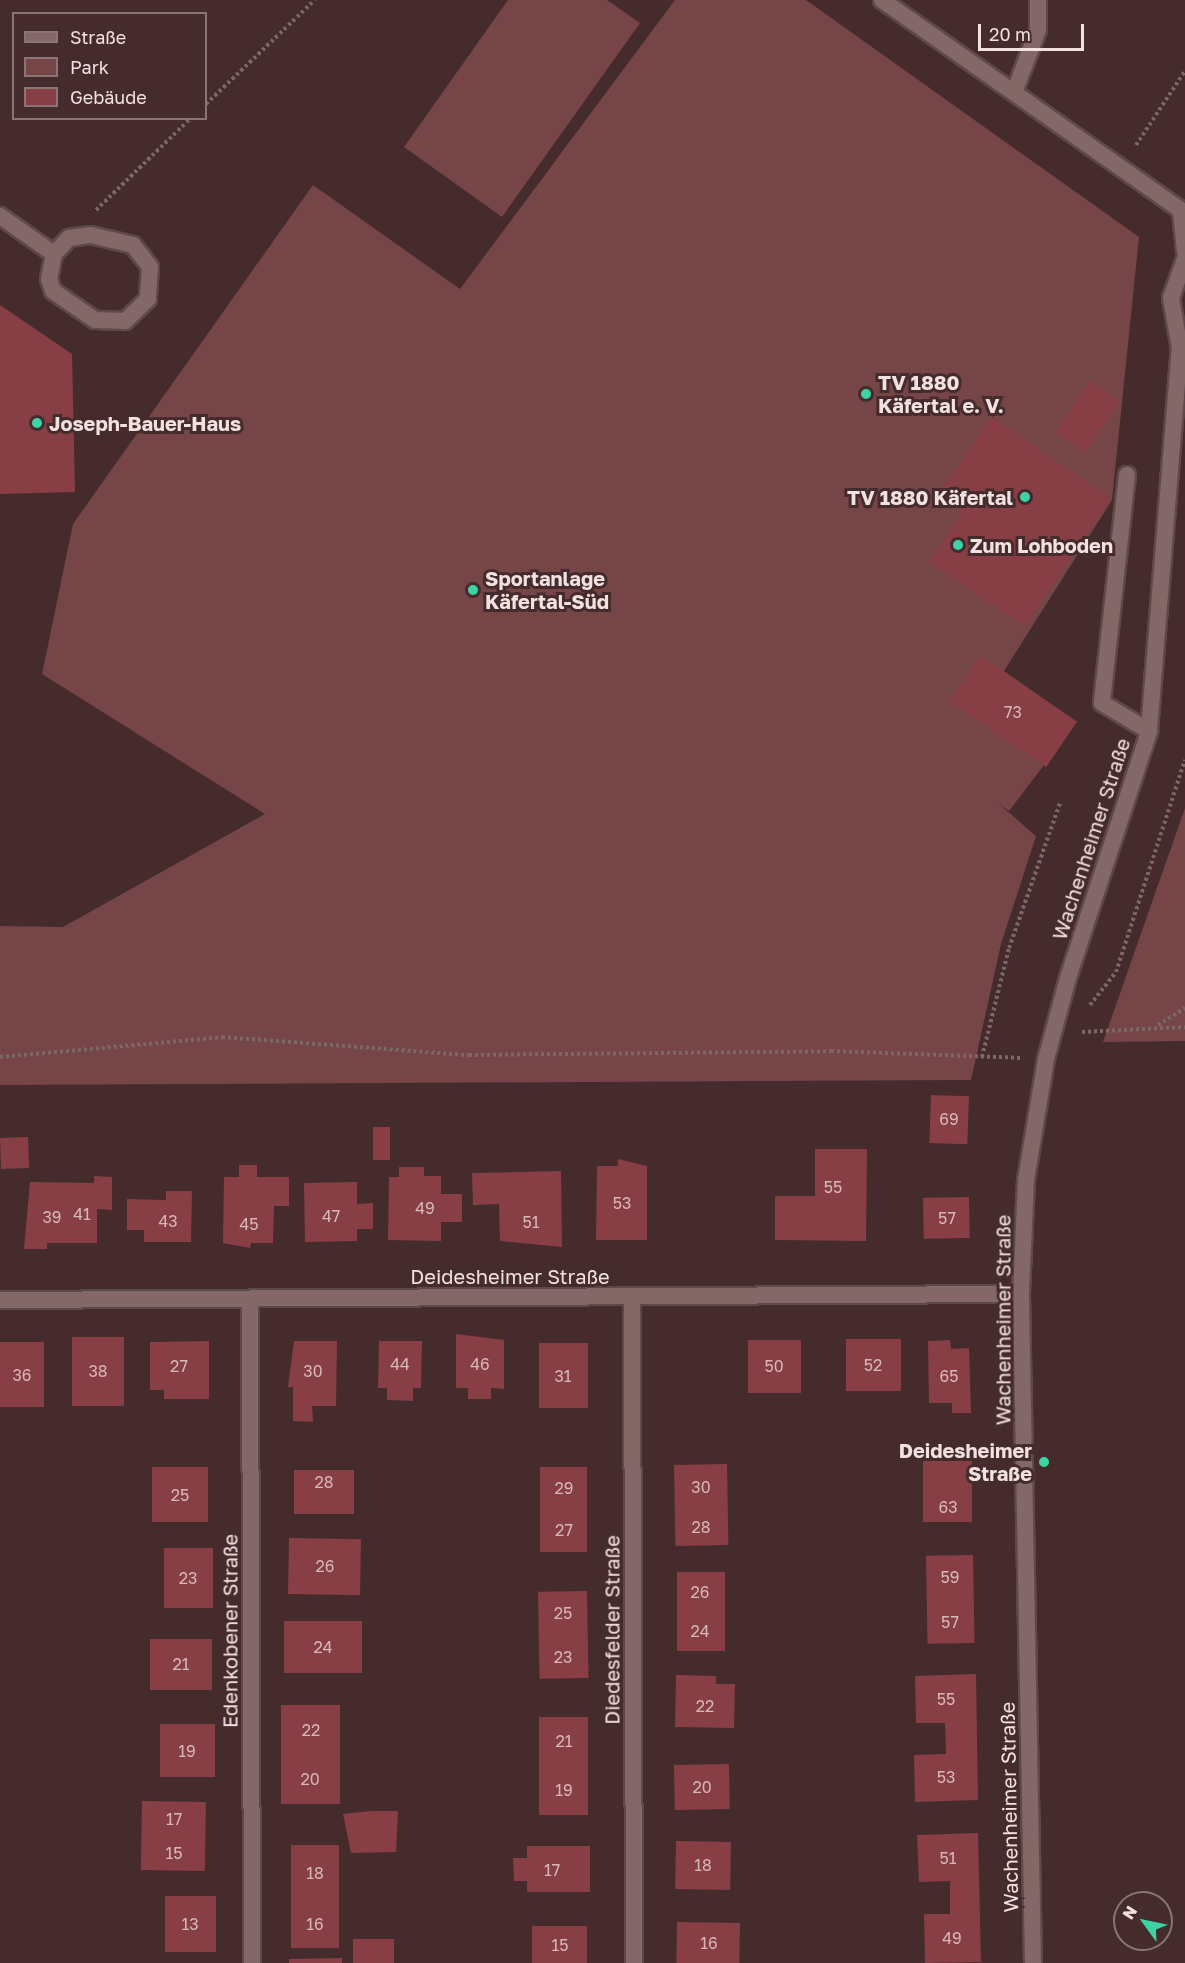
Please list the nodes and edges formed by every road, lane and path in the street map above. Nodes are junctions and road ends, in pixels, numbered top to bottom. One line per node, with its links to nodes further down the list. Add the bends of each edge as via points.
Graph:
1 (315, 0): 6 (path)
2 (882, 0): 5 (street)
3 (1038, 0): 5 (street, via 1038,30)
4 (1185, 71): 8 (path)
5 (1015, 90): 8 (street)
6 (207, 103)
7 (188, 120): 11 (path)
8 (1121, 167): 9 (street)
9 (1183, 212): 12 (street)
10 (0, 216): 13 (street)
11 (69, 238): 13 (street); 13 (street, via 111,237 144,255 152,284 139,313 109,323 87,314 53,291 49,279)
12 (1185, 251)
13 (54, 254)
14 (1185, 259): 15 (street, Wachenheimer Straße, via 1171,298)
15 (1183, 344): 17 (street, Wachenheimer Straße)
16 (1127, 475): 17 (street, Wachenheimer Straße, via 1102,704)
17 (1149, 731): 26 (street, Wachenheimer Straße)
18 (1185, 760): 21 (path, via 1116,972)
19 (1060, 803): 25 (path, via 1009,948)
20 (1185, 1008): 22 (path)
21 (1081, 1016)
22 (1157, 1025): 23 (path); 26 (path, via 1084,1030)
23 (1185, 1027)
24 (0, 1057): 25 (path, via 222,1037 469,1055 831,1051)
25 (982, 1057): 26 (path)
26 (1046, 1059): 27 (street, Wachenheimer Straße, via 1026,1180)
27 (1021, 1294): 28 (street, Deidesheimer Straße); 33 (street, Wachenheimer Straße)
28 (632, 1296): 29 (street, Deidesheimer Straße); 32 (street, Diedesfelder Straße)
29 (250, 1299): 30 (street, Deidesheimer Straße); 31 (street, Edenkobener Straße)
30 (0, 1300)
31 (252, 1963)
32 (634, 1963)
33 (1033, 1963)

